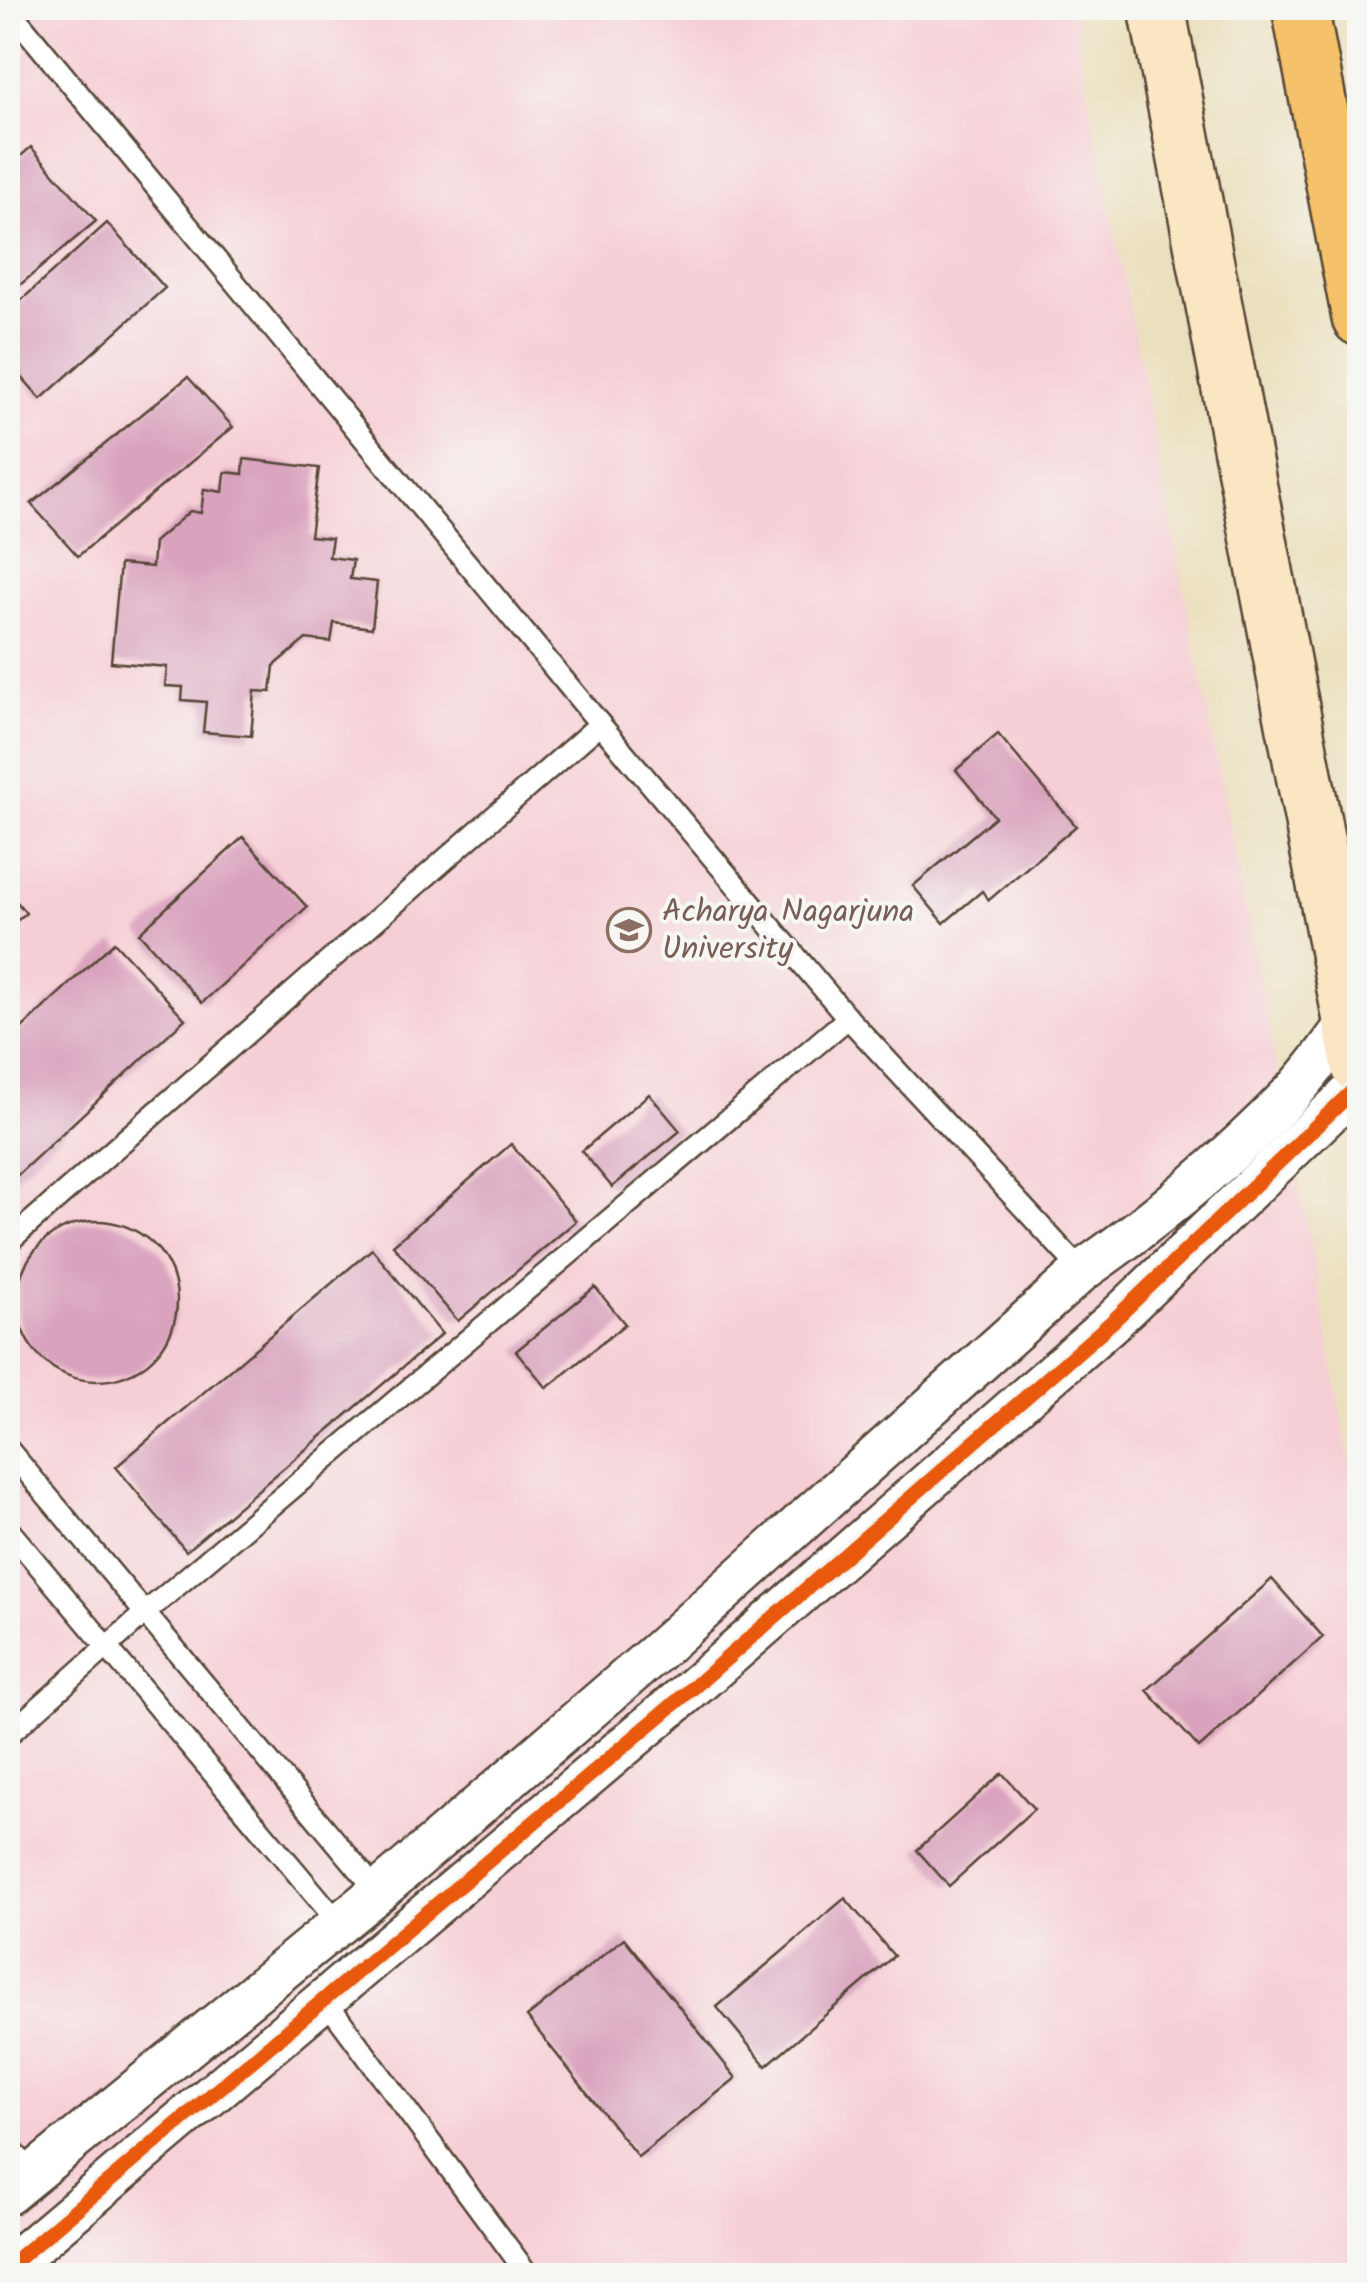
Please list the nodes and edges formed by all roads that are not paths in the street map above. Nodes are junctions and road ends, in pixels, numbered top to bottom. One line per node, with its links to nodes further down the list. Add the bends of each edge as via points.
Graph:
1 (8, 8): 5 (lane)
2 (1157, 8): 7 (main road)
3 (1300, 8): 4 (highway)
4 (1360, 318)
5 (600, 724): 6 (lane); 9 (lane)
6 (848, 1018): 10 (lane); 13 (lane)
7 (1356, 1035): 10 (street, via 1136,1233)
8 (1360, 1084): 18 (street, via 1113,1321)
9 (8, 1242)
10 (1082, 1271): 16 (street)
11 (8, 1449): 13 (lane)
12 (8, 1529): 14 (lane)
13 (146, 1612): 14 (lane); 16 (lane)
14 (107, 1649): 15 (lane); 17 (lane)
15 (8, 1735)
16 (378, 1892): 17 (street)
17 (338, 1922): 19 (street)
18 (326, 2001): 20 (street); 21 (lane)
19 (16, 2171)
20 (8, 2267)
21 (528, 2276)

